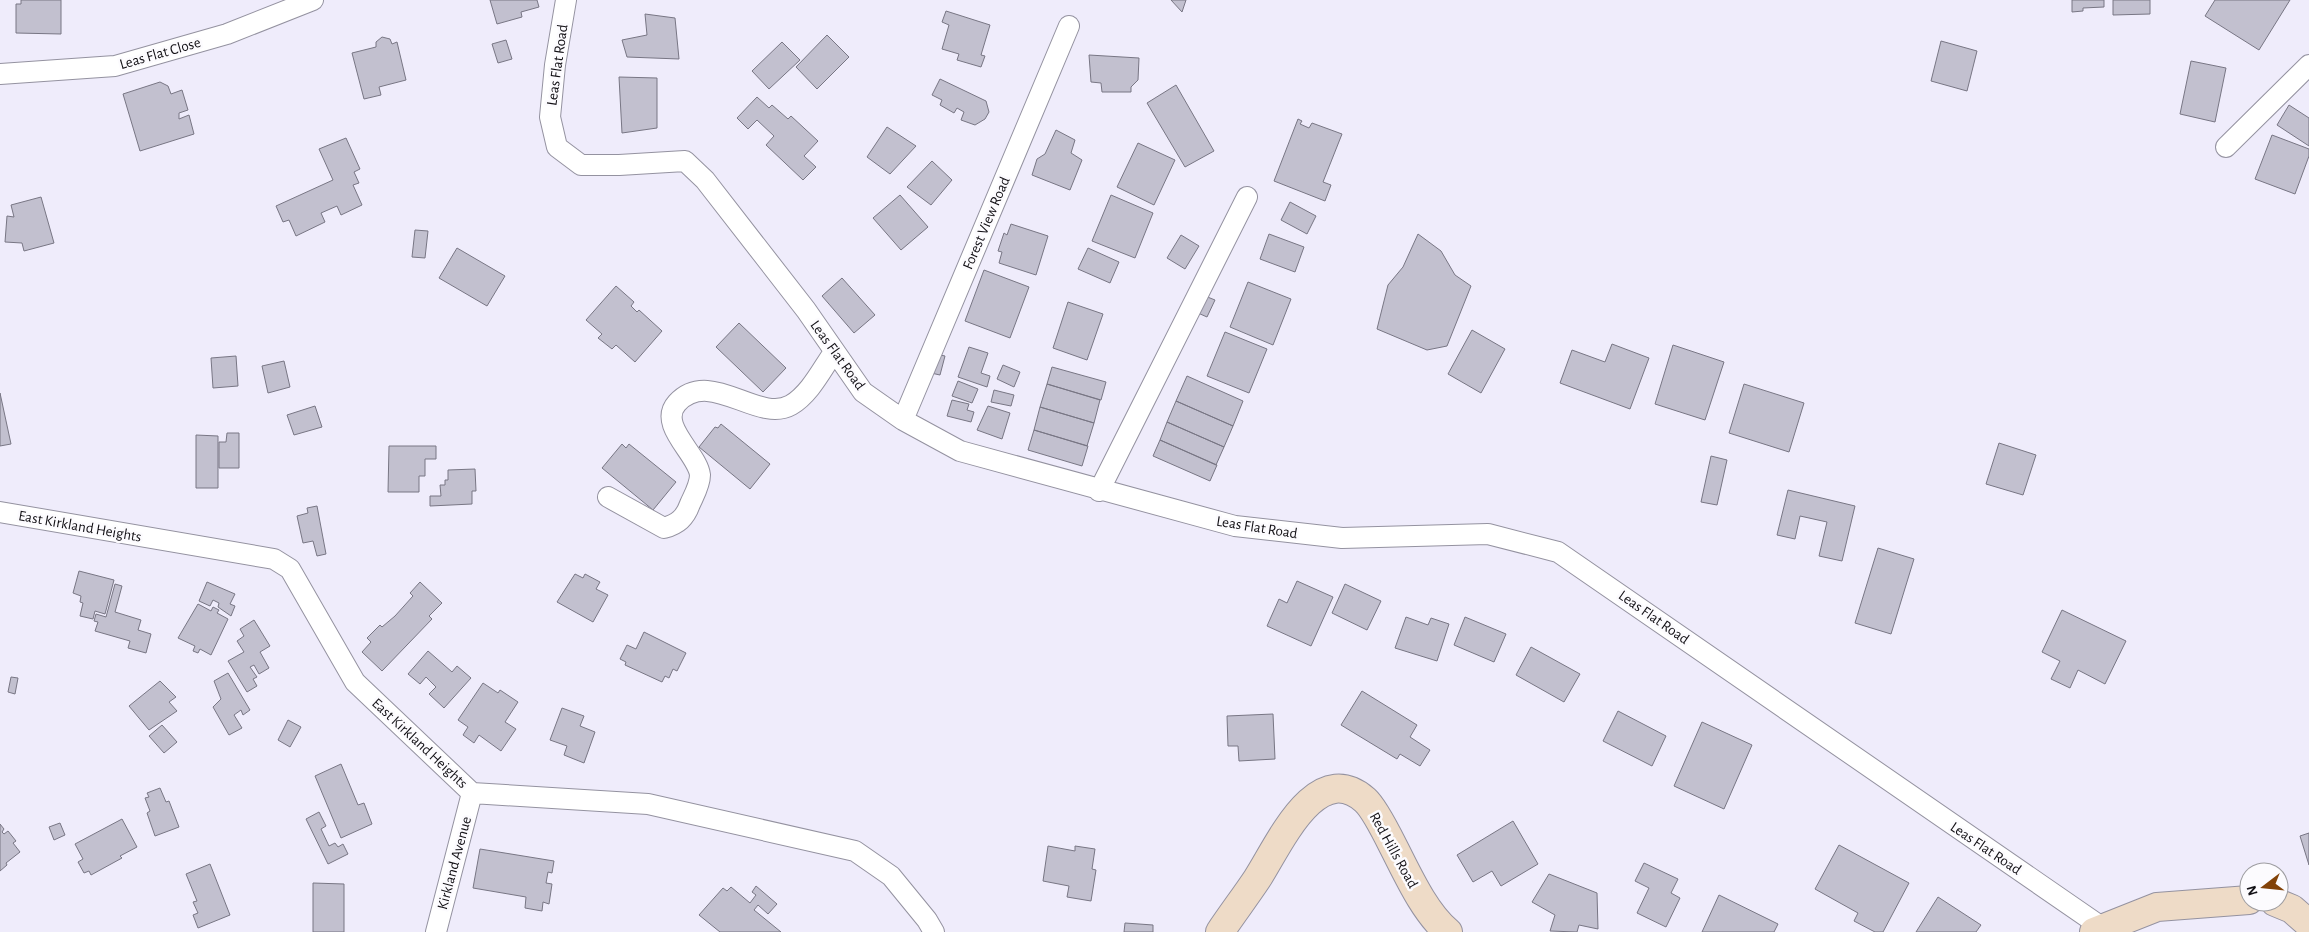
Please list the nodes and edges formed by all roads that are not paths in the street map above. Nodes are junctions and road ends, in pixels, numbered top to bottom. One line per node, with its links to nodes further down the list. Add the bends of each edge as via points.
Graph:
1 (313, 0): 5 (street, Leas Flat Close, via 227,34 114,66)
2 (566, 0): 8 (street, Leas Flat Road, via 554,65 550,117 557,148 581,165 685,161 705,180 806,310)
3 (1069, 26): 9 (street, Forest View Road)
4 (2309, 65): 6 (street)
5 (0, 74)
6 (2226, 147)
7 (1246, 197): 10 (street)
8 (834, 352): 9 (street, Leas Flat Road, via 863,392); 11 (street, via 804,395 790,406 776,410 701,389 686,395 675,405 671,417 673,426 700,474 686,516 675,525 664,528)
9 (902, 420): 10 (street, Leas Flat Road, via 960,451)
10 (1099, 491): 17 (street, Leas Flat Road, via 1235,526 1342,538 1488,534 1558,552)
11 (608, 497)
12 (0, 512): 13 (street, East Kirkland Heights, via 274,559 290,569 356,682)
13 (472, 793): 18 (street, Kirkland Avenue); 19 (street, East Kirkland Heights, via 648,804 856,850 891,876)
14 (2239, 901): 17 (main road, via 2157,907)
15 (2289, 908): 16 (main road)
16 (2309, 924)
17 (2098, 930)
18 (436, 932)
19 (934, 932)
20 (1220, 932): 21 (main road, Red Hills Road, via 1258,878 1278,840 1310,801 1328,789 1347,790 1366,800 1415,889)
21 (1448, 932)

